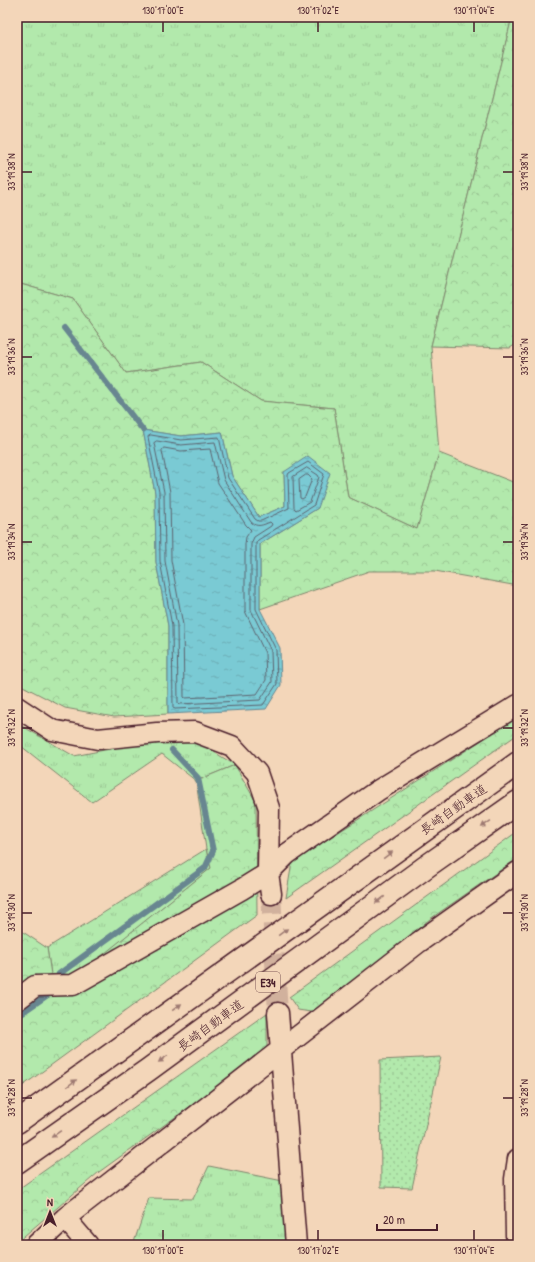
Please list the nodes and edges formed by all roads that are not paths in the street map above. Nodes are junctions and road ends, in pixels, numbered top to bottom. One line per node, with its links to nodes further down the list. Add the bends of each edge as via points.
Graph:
1 (518, 705): 6 (street, via 377,791 288,854)
2 (17, 707): 6 (street, via 52,730 98,739 195,732 232,746 257,773 269,808)
3 (518, 763): 11 (highway, 長崎自動車道 / E34, one-way to 3)
4 (518, 802): 13 (highway, 長崎自動車道 / E34, one-way to 13)
5 (518, 872): 10 (street, via 419,942)
6 (268, 873): 7 (street); 8 (street, via 73,985 35,986)
7 (271, 894)
8 (17, 1000)
9 (278, 1013): 10 (street)
10 (280, 1050): 14 (street); 18 (street)
11 (17, 1122)
12 (518, 1159): 15 (street, via 515,1178)
13 (17, 1162)
14 (64, 1218): 16 (street); 17 (street)
15 (518, 1243)
16 (36, 1245)
17 (88, 1245)
18 (296, 1245)

